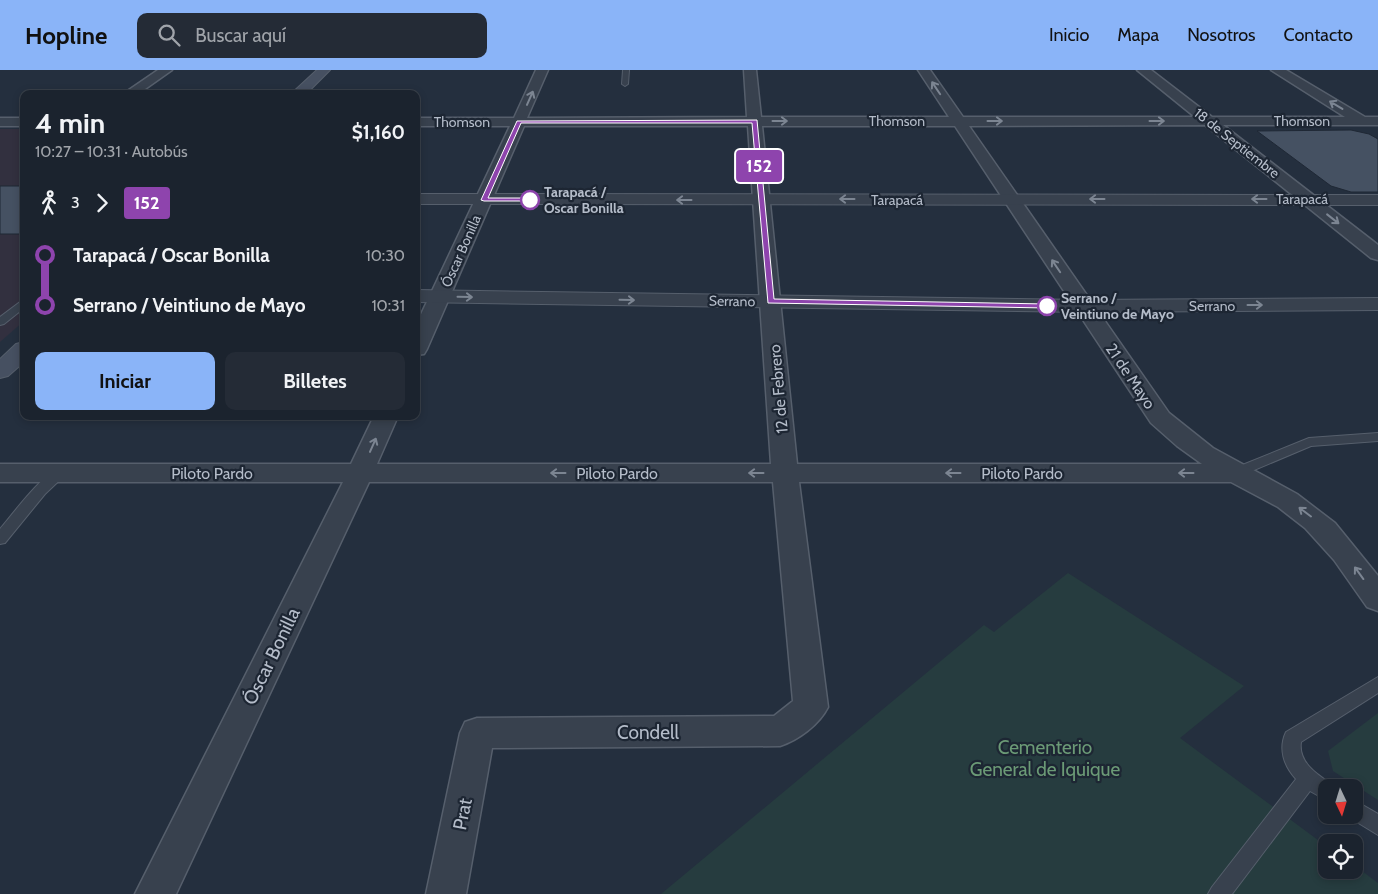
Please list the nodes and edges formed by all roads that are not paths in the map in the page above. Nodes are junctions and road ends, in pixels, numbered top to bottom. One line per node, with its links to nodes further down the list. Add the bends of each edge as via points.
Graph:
1 (166, 70): 10 (street)
2 (324, 70): 11 (main road)
3 (542, 70): 20 (street, Óscar Bonilla, one-way to 3)
4 (626, 70): 9 (lane)
5 (750, 70): 13 (street, 12 de Febrero)
6 (924, 70): 14 (street, 21 de Mayo, one-way to 6)
7 (1143, 70): 15 (street, 18 de Septiembre)
8 (1278, 70): 16 (street, one-way to 8)
9 (626, 84)
10 (135, 90)
11 (302, 90)
12 (1378, 120): 16 (street, Thomson)
13 (755, 121): 14 (street, Thomson, one-way to 14); 20 (street, Thomson); 22 (street, 12 de Febrero)
14 (958, 121): 15 (street, Thomson, one-way to 15); 26 (street, 21 de Mayo)
15 (1208, 121): 16 (street, Thomson); 23 (street, 18 de Septiembre)
16 (1362, 121): 21 (street)
17 (0, 122): 18 (street)
18 (20, 122)
19 (420, 122): 20 (street, Thomson)
20 (519, 122): 25 (street, Óscar Bonilla)
21 (1378, 130)
22 (762, 199): 25 (street, Tarapacá, one-way to 25); 26 (street, Tarapacá, one-way to 22); 31 (street, 12 de Febrero)
23 (1308, 199): 26 (street, Tarapacá, one-way to 26); 27 (street, Tarapacá); 28 (street, 18 de Septiembre, one-way to 28)
24 (420, 200): 25 (street, Tarapacá)
25 (484, 200): 30 (street, Óscar Bonilla)
26 (1011, 200): 34 (street, 21 de Mayo, one-way to 26)
27 (1378, 200)
28 (1378, 254)
29 (420, 296): 30 (street, Serrano)
30 (440, 297): 31 (street, Serrano, one-way to 31); 36 (street, Óscar Bonilla)
31 (770, 302): 34 (street, Serrano); 44 (street, 12 de Febrero)
32 (1378, 304): 34 (street, Serrano, one-way to 32)
33 (20, 305): 35 (lane)
34 (1084, 306): 45 (street, 21 de Mayo, via 1160,418 1188,443)
35 (0, 322)
36 (420, 340)
37 (20, 352): 38 (main road)
38 (0, 371)
39 (384, 420): 43 (street, Óscar Bonilla, one-way to 39)
40 (1378, 438): 45 (lane, via 1310,442)
41 (0, 473): 42 (street, Piloto Pardo)
42 (59, 473): 43 (street, Piloto Pardo); 46 (lane)
43 (360, 473): 44 (street, Piloto Pardo, one-way to 43); 55 (street, Óscar Bonilla)
44 (785, 473): 45 (street, Piloto Pardo, one-way to 44); 49 (street, 12 de Febrero)
45 (1235, 473): 47 (street, 21 de Mayo, one-way to 45, via 1318,523 1288,500)
46 (0, 539)
47 (1378, 599)
48 (1378, 684): 51 (lane, via 1292,738 1291,756)
49 (811, 707): 50 (street, Condell, via 780,731)
50 (477, 733): 56 (street, Prat)
51 (1308, 778): 52 (lane); 57 (lane)
52 (1318, 785)
53 (1363, 815): 54 (lane)
54 (1378, 825)
55 (155, 894)
56 (446, 894)
57 (1219, 894)

